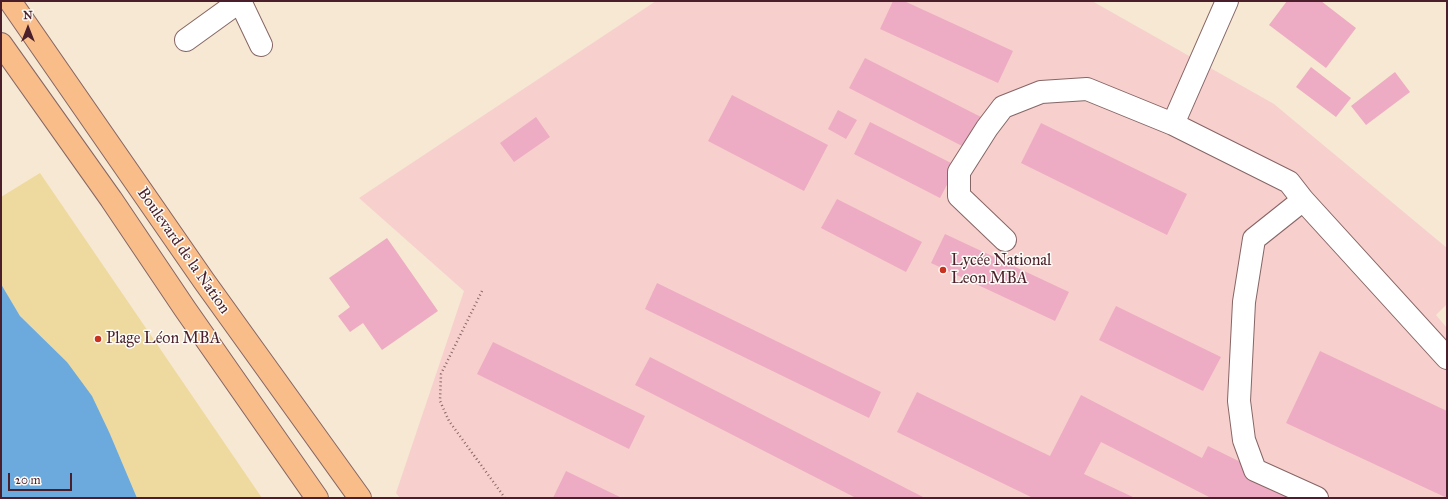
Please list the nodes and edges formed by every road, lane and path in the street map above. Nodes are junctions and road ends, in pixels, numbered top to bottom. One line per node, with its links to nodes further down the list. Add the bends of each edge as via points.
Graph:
1 (10, 1): 12 (main road, Boulevard de la Nation, via 204,281)
2 (1227, 1): 6 (lane)
3 (186, 40): 5 (lane, via 240,1)
4 (1, 44): 11 (main road, Boulevard de la Nation)
5 (261, 45)
6 (1173, 124): 7 (lane, via 1289,182); 8 (lane, via 1087,89 1041,92 1003,107 959,172 959,196)
7 (1303, 200): 10 (lane); 14 (lane, via 1254,239 1244,302 1239,401 1244,440 1255,470)
8 (1005, 240)
9 (482, 290): 13 (path, via 442,374 440,401 449,421)
10 (1447, 358)
11 (317, 498)
12 (360, 498)
13 (505, 498)
14 (1317, 498)

